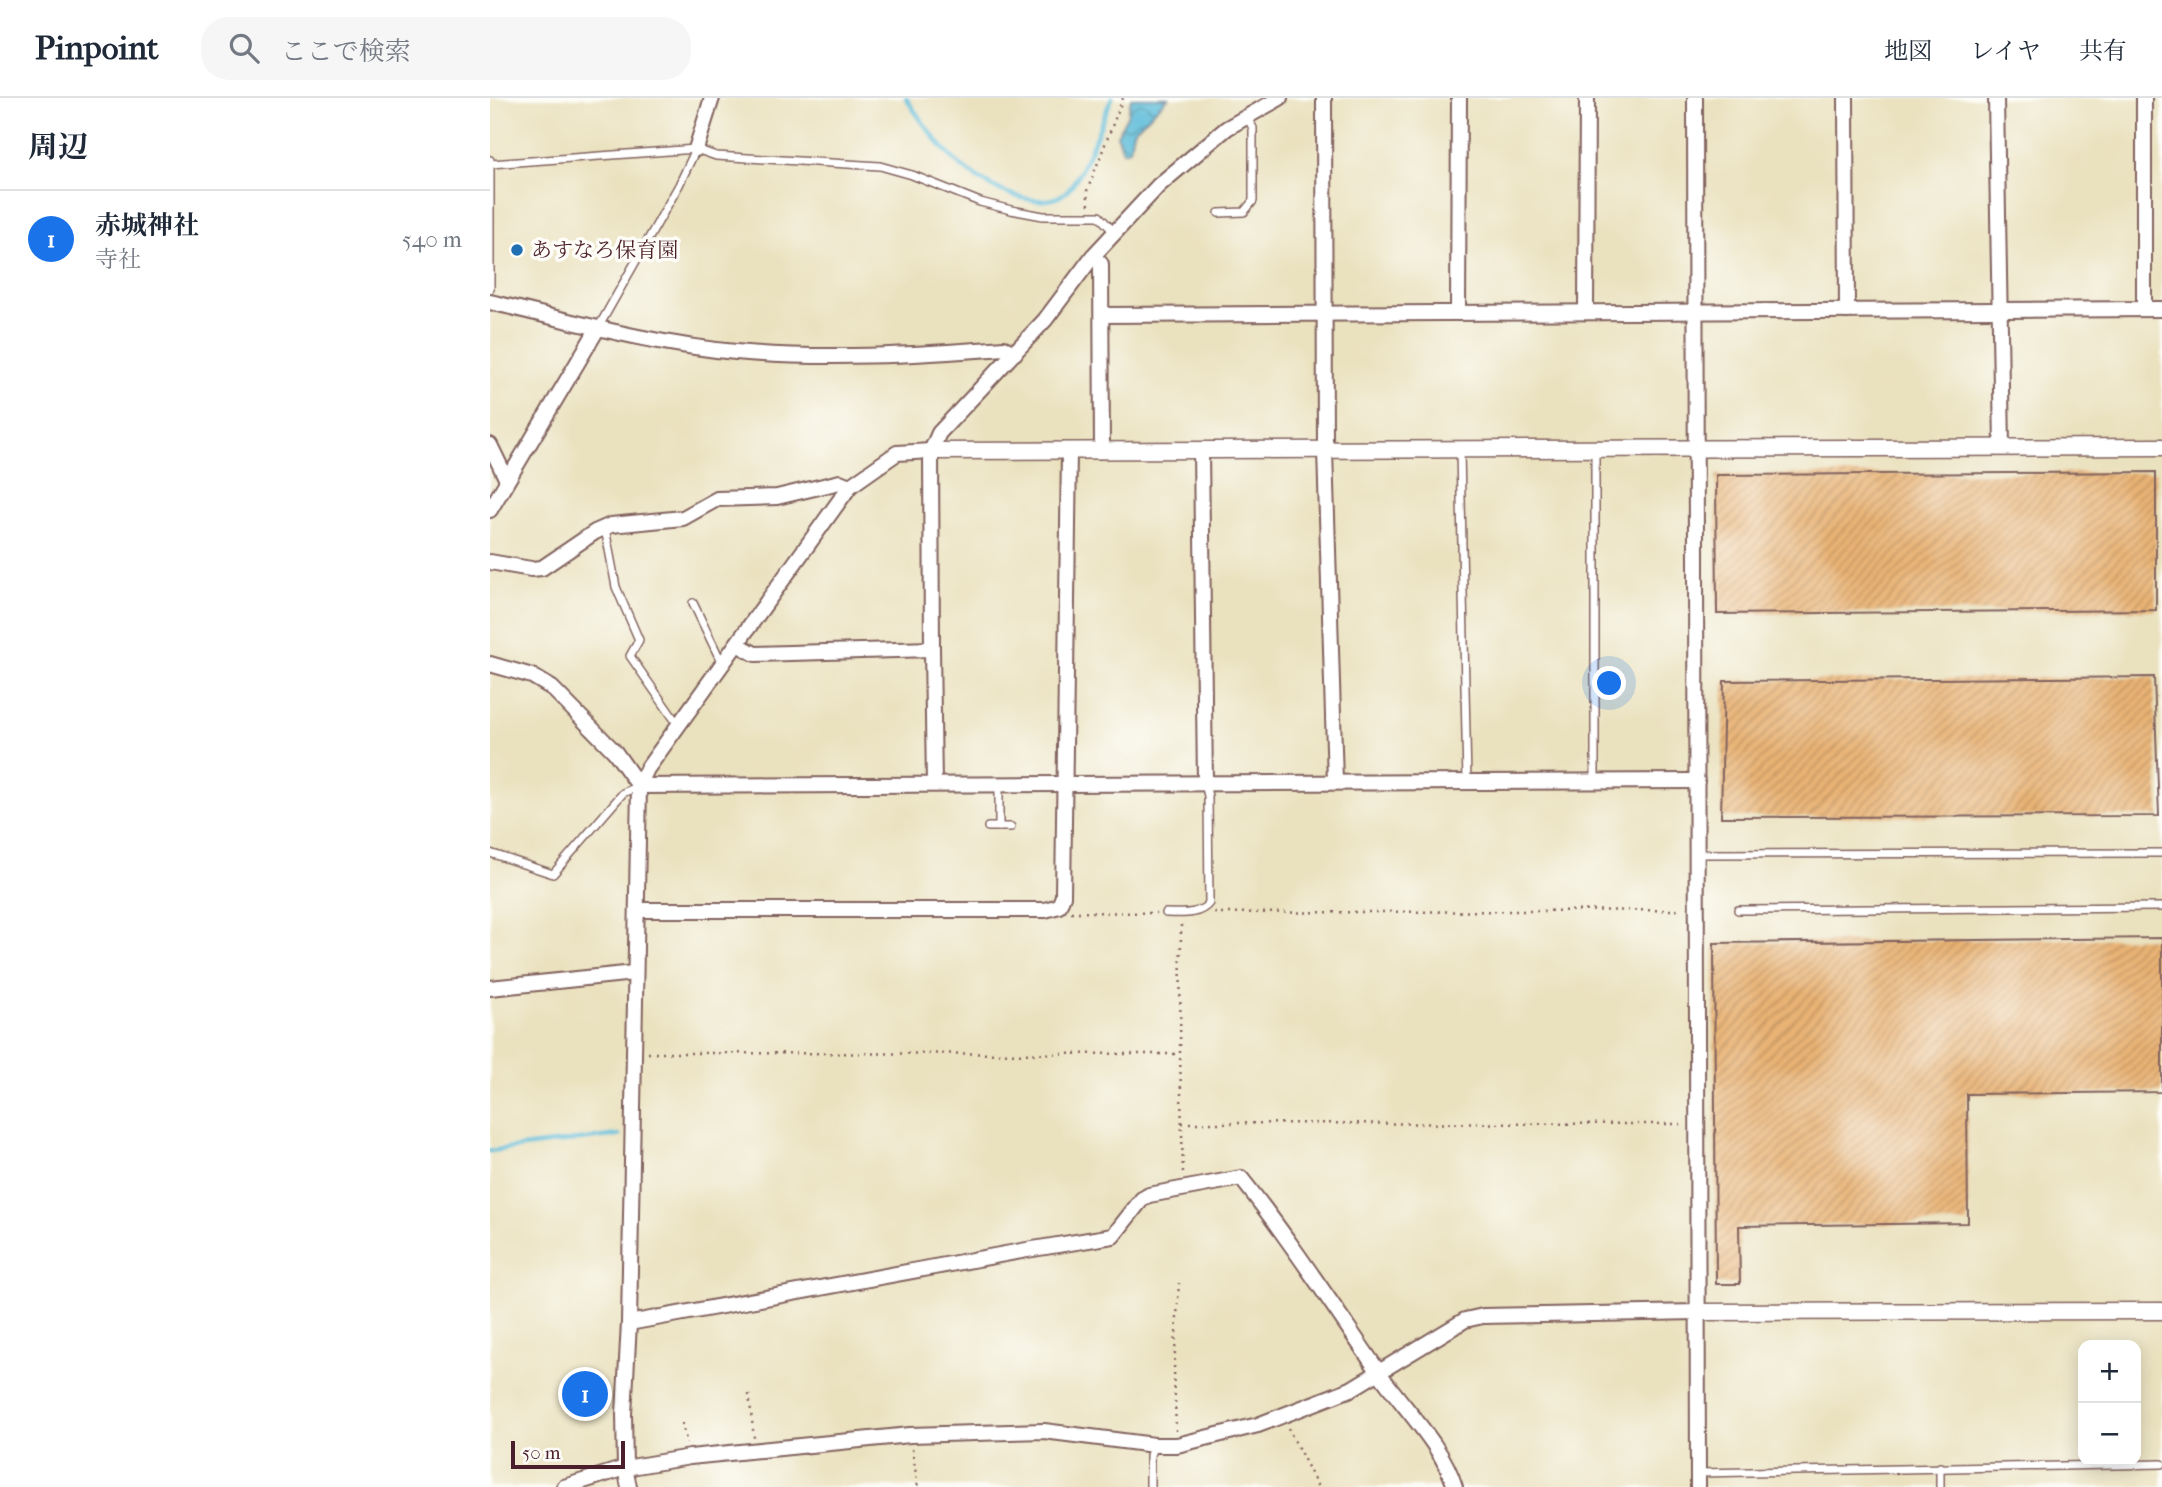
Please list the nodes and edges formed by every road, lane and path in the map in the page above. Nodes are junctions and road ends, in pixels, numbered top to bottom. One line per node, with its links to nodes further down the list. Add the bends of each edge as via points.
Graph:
1 (712, 98): 12 (street)
2 (1123, 98): 15 (path, via 1087,191)
3 (1280, 98): 11 (street)
4 (1324, 98): 28 (street)
5 (1459, 98): 27 (street)
6 (1587, 98): 25 (street)
7 (1695, 98): 26 (street)
8 (1846, 98): 24 (street)
9 (1996, 98): 23 (street)
10 (2144, 98): 21 (street)
11 (1246, 115): 14 (lane, via 1253,128 1254,201 1244,212); 17 (street, via 1185,160)
12 (696, 149): 13 (lane); 15 (lane, via 716,156 880,166 1011,210 1043,216); 30 (lane)
13 (490, 162): 16 (lane)
14 (1219, 213)
15 (1091, 215): 17 (lane, via 1099,216)
16 (491, 219): 19 (lane)
17 (1115, 233): 18 (street)
18 (1093, 256): 29 (street, via 1101,264); 31 (street)
19 (490, 289)
20 (490, 302): 30 (street)
21 (2144, 309): 22 (street); 23 (street)
22 (2162, 309)
23 (1999, 310): 24 (street); 33 (street)
24 (1847, 311): 26 (street)
25 (1586, 312): 26 (street); 27 (street)
26 (1695, 312): 35 (street)
27 (1458, 313): 28 (street)
28 (1326, 314): 29 (street); 39 (street)
29 (1103, 315): 42 (street)
30 (598, 328): 31 (street, via 733,352 797,356 1004,348); 43 (street)
31 (1015, 353): 40 (street, via 939,433)
32 (490, 444): 43 (street)
33 (2002, 447): 34 (street); 35 (street)
34 (2162, 447)
35 (1696, 448): 37 (street); 54 (street)
36 (1460, 449): 37 (street); 39 (street); 57 (lane)
37 (1595, 449): 55 (lane)
38 (1200, 450): 39 (street); 42 (street); 58 (street)
39 (1325, 450): 56 (street)
40 (931, 451): 41 (street); 44 (street, via 897,453); 50 (street)
41 (1069, 451): 42 (street); 61 (street)
42 (1102, 451)
43 (507, 480): 45 (street)
44 (850, 486): 46 (street, via 840,482 777,497 717,499 683,518 622,522); 49 (street)
45 (490, 510)
46 (605, 528): 47 (street, via 542,568); 53 (lane, via 616,587 639,640 630,656)
47 (490, 562)
48 (693, 603): 51 (lane)
49 (737, 644): 50 (street, via 755,654); 51 (street)
50 (932, 649): 59 (street)
51 (724, 662): 53 (street)
52 (490, 664): 62 (street, via 532,676 552,688 615,752)
53 (678, 726): 62 (street)
54 (1697, 780): 55 (street); 68 (street)
55 (1595, 781): 57 (street)
56 (1335, 782): 57 (street); 58 (street)
57 (1466, 782)
58 (1205, 783): 61 (street); 71 (lane, via 1209,889)
59 (934, 784): 60 (street); 62 (street)
60 (999, 784): 61 (street); 64 (lane)
61 (1065, 784): 69 (street, via 1063,896)
62 (639, 786): 66 (lane, via 623,793 557,872); 72 (street)
63 (988, 827): 64 (lane)
64 (999, 827): 65 (lane)
65 (1011, 827)
66 (490, 853)
67 (2162, 853): 68 (lane)
68 (1697, 854): 73 (street)
69 (1059, 906): 72 (street, via 1045,910); 75 (path, via 1074,913)
70 (2162, 907): 74 (lane)
71 (1205, 908): 73 (path, via 1213,913); 76 (lane)
72 (638, 910): 77 (street)
73 (1697, 910): 82 (street)
74 (1738, 910)
75 (1166, 913): 76 (lane)
76 (1181, 913): 80 (path)
77 (634, 973): 78 (street); 79 (street)
78 (490, 988)
79 (634, 1053): 80 (path); 87 (street)
80 (1180, 1055): 81 (path)
81 (1182, 1123): 82 (path); 83 (path)
82 (1698, 1124): 86 (street)
83 (1186, 1187): 87 (street, via 1149,1195 1133,1209 1120,1231 1094,1241); 88 (street, via 1241,1178 1285,1232)
84 (1179, 1283): 94 (path, via 1174,1369)
85 (2162, 1311): 86 (street)
86 (1698, 1312): 88 (street, via 1483,1316 1443,1331); 100 (street)
87 (629, 1322): 98 (street, via 624,1373)
88 (1379, 1373): 90 (street, via 1351,1390); 106 (street, via 1445,1462)
89 (749, 1394): 95 (path)
90 (1281, 1416): 94 (street); 105 (path)
91 (682, 1423): 96 (path)
92 (910, 1435): 93 (street, via 1044,1431); 95 (street); 103 (path)
93 (1154, 1445): 94 (street); 104 (lane)
94 (1177, 1445)
95 (755, 1452): 96 (street)
96 (690, 1457): 98 (street)
97 (2162, 1464): 99 (lane)
98 (625, 1468): 101 (street); 102 (street)
99 (1940, 1468): 100 (lane); 107 (lane)
100 (1698, 1480)
101 (564, 1487)
102 (629, 1487)
103 (918, 1487)
104 (1150, 1487)
105 (1318, 1487)
106 (1455, 1487)
107 (1940, 1487)

